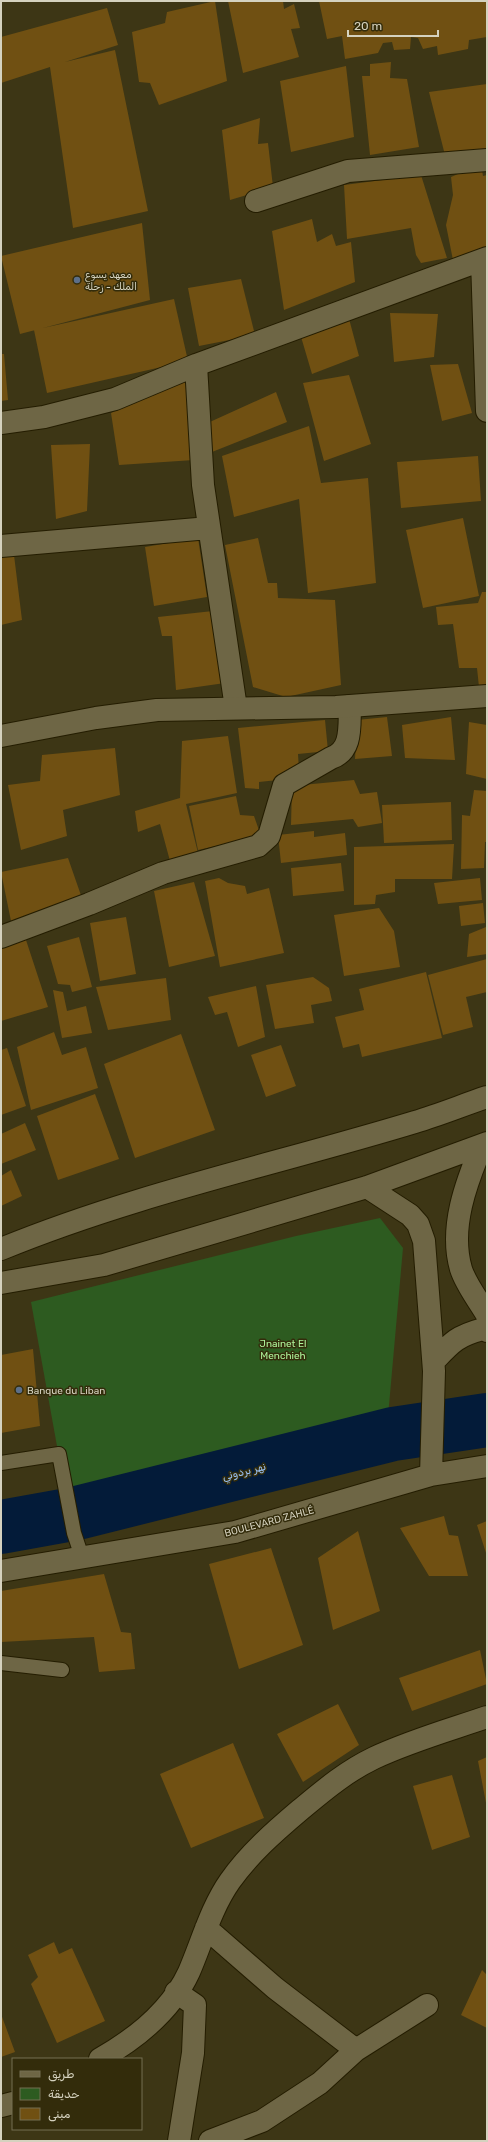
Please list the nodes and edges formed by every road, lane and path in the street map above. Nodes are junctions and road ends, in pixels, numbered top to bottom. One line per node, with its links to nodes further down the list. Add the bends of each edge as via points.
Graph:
1 (487, 160): 2 (street, via 348,171)
2 (256, 201)
3 (485, 259): 4 (street); 5 (street)
4 (196, 365): 6 (street, via 116,399 44,417); 7 (street, via 203,485)
5 (487, 411)
6 (1, 423)
7 (209, 528): 8 (street); 11 (street)
8 (1, 546)
9 (487, 696): 10 (street)
10 (350, 706): 11 (street); 13 (street, via 345,750 339,756 331,758 284,786 269,836 258,846 163,873 89,904)
11 (236, 708): 12 (street, via 157,710 82,720)
12 (1, 736)
13 (1, 936)
14 (487, 1098): 17 (street, via 416,1122 183,1187 35,1235)
15 (484, 1144): 16 (street); 19 (street, via 465,1186 457,1246 462,1270)
16 (367, 1187): 18 (street, via 104,1265); 21 (street, via 410,1215 418,1224 424,1241)
17 (1, 1249)
18 (1, 1283)
19 (487, 1315)
20 (487, 1331): 21 (street, via 483,1329 464,1334 451,1342)
21 (434, 1366): 23 (street)
22 (1, 1463): 25 (lane, via 59,1454 74,1532)
23 (432, 1465): 24 (street, BOULEVARD ZAHLÉ); 25 (street, BOULEVARD ZAHLÉ, via 235,1532)
24 (487, 1466)
25 (82, 1557): 26 (street, BOULEVARD ZAHLÉ)
26 (1, 1571)
27 (1, 1663): 28 (lane)
28 (62, 1670)
29 (487, 1717): 30 (street, via 394,1749 339,1777 267,1837 229,1882)
30 (206, 1928): 31 (street, via 188,1973); 33 (street, via 275,1988)
31 (176, 1992): 34 (street, via 166,2010 129,2042); 37 (street, via 195,2005 194,2053)
32 (427, 2005): 33 (street)
33 (356, 2050): 38 (street, via 320,2083 262,2121)
34 (102, 2058)
35 (12, 2103): 36 (street)
36 (1, 2106)
37 (178, 2141)
38 (210, 2141)

